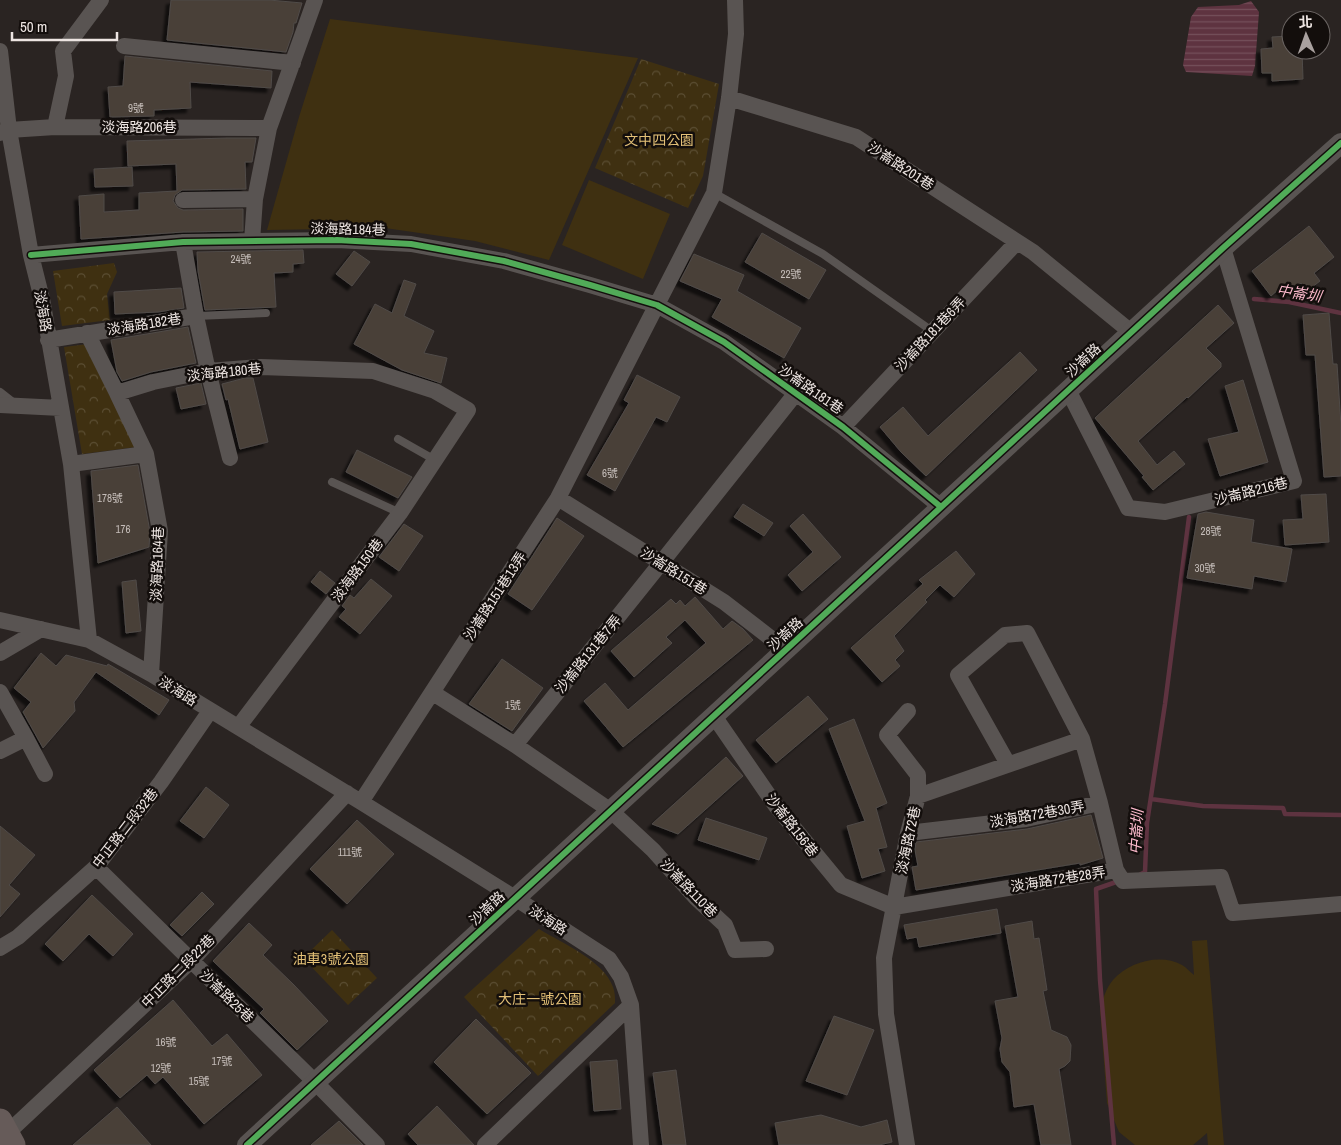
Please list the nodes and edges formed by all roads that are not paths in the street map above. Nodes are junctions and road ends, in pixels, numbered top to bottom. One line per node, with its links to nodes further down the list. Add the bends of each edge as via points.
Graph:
1 (101, 0): 8 (street, via 63,51 66,76)
2 (315, 0): 6 (street)
3 (735, 0): 7 (street, via 736,34)
4 (124, 46): 6 (street)
5 (0, 51): 10 (street, 淡海路)
6 (293, 63): 9 (street)
7 (729, 98): 12 (street); 17 (street, 沙崙路201巷, via 856,137)
8 (55, 127): 9 (street, 淡海路206巷); 10 (street, 淡海路206巷)
9 (269, 128): 13 (street)
10 (4, 131): 19 (street, 淡海路)
11 (1341, 143): 18 (street, 沙崙路)
12 (714, 193): 20 (street); 23 (lane, via 823,254)
13 (255, 199): 14 (street); 15 (street)
14 (183, 200)
15 (252, 241): 16 (street, 淡海路184巷); 20 (street, 淡海路184巷, via 337,240 411,244 504,261)
16 (183, 242): 19 (street, 淡海路184巷); 22 (street, 淡海路182巷)
17 (1017, 242): 23 (street, 沙崙路181巷6弄); 24 (street, 沙崙路201巷)
18 (1222, 248): 24 (street, 沙崙路); 28 (street, 沙崙路216巷, via 1294,481 1165,512 1128,508)
19 (31, 255): 26 (street, 淡海路)
20 (658, 304): 31 (street, 沙崙路181巷, via 724,342); 43 (street)
21 (266, 313): 22 (lane)
22 (196, 316): 25 (street, 淡海路182巷); 27 (street)
23 (932, 330): 36 (street, 沙崙路181巷6弄)
24 (1131, 332): 28 (street, 沙崙路)
25 (87, 333): 26 (street, 淡海路182巷); 30 (street)
26 (48, 340): 34 (street, 淡海路)
27 (208, 371): 30 (street, 淡海路180巷); 35 (street, 淡海路180巷, via 261,367 373,371 435,391); 39 (street)
28 (1068, 390): 44 (street, 沙崙路)
29 (0, 392): 33 (lane)
30 (117, 392): 38 (street)
31 (796, 393): 36 (street, 沙崙路181巷); 46 (street, 沙崙路131巷7弄)
32 (0, 405): 33 (street)
33 (17, 405): 34 (street)
34 (61, 408): 41 (street, 淡海路)
35 (468, 410): 40 (street, 淡海路150巷)
36 (843, 426): 44 (street, 沙崙路181巷)
37 (398, 439): 40 (lane)
38 (146, 454): 41 (street); 52 (street, 淡海路164巷, via 160,531)
39 (230, 458)
40 (435, 460): 45 (street, 淡海路150巷)
41 (71, 464): 49 (street, 淡海路)
42 (332, 482): 45 (lane)
43 (558, 498): 46 (street, 沙崙路151巷); 54 (street, 沙崙路151巷13弄)
44 (942, 507): 50 (street, 沙崙路)
45 (400, 513): 58 (street, 淡海路150巷)
46 (661, 563): 50 (street, 沙崙路151巷, via 724,602); 61 (street, 沙崙路131巷7弄)
47 (0, 620): 48 (street)
48 (41, 629): 49 (street); 51 (street)
49 (89, 640): 52 (street, 淡海路)
50 (786, 650): 57 (street, 沙崙路)
51 (0, 653)
52 (151, 674): 55 (street, 淡海路)
53 (0, 692): 59 (street)
54 (433, 693): 61 (street); 66 (street, 沙崙路151巷13弄)
55 (210, 711): 58 (street, 淡海路); 70 (street, 中正路二段32巷)
56 (908, 711): 65 (street, via 887,735 918,775)
57 (714, 716): 68 (street, 沙崙路); 74 (street, 沙崙路156巷, via 776,806 841,885)
58 (239, 726): 66 (street, 淡海路)
59 (26, 738): 62 (street); 64 (street)
60 (1082, 739): 63 (street, 淡海路72巷); 63 (street, via 1027,632 1006,635 958,675); 67 (street, 淡海路72巷30弄)
61 (515, 745): 68 (street)
62 (0, 752)
63 (1008, 764): 65 (street, 淡海路72巷)
64 (45, 774)
65 (918, 796): 69 (street, 淡海路72巷)
66 (354, 798): 72 (street, 淡海路); 77 (street, 中正路二段22巷)
67 (1100, 803): 69 (street, 淡海路72巷30弄, via 1026,818); 71 (street)
68 (611, 811): 72 (street, 沙崙路); 76 (street, 沙崙路110巷, via 725,925 736,950)
69 (908, 833): 74 (street, 淡海路72巷)
70 (96, 868): 75 (street, 中正路二段32巷, via 18,937); 77 (street, 沙崙路25巷)
71 (1116, 870): 73 (street, 淡海路72巷28弄, via 1123,881 1221,877 1233,912); 74 (street, 淡海路72巷28弄)
72 (515, 898): 78 (street, 淡海路, via 609,959 621,977); 79 (street, 沙崙路)
73 (1341, 904)
74 (894, 907): 85 (street, 淡海路72巷, via 884,958 886,1014)
75 (0, 948)
76 (766, 949)
77 (191, 961): 79 (street, 沙崙路25巷); 80 (street, 中正路二段22巷)
78 (631, 1005): 83 (street); 84 (street, 淡海路)
79 (315, 1082): 81 (street, 沙崙路); 82 (street, 沙崙路25巷)
80 (5, 1135)
81 (247, 1145)
82 (377, 1145)
83 (485, 1145)
84 (641, 1145)
85 (907, 1145)

